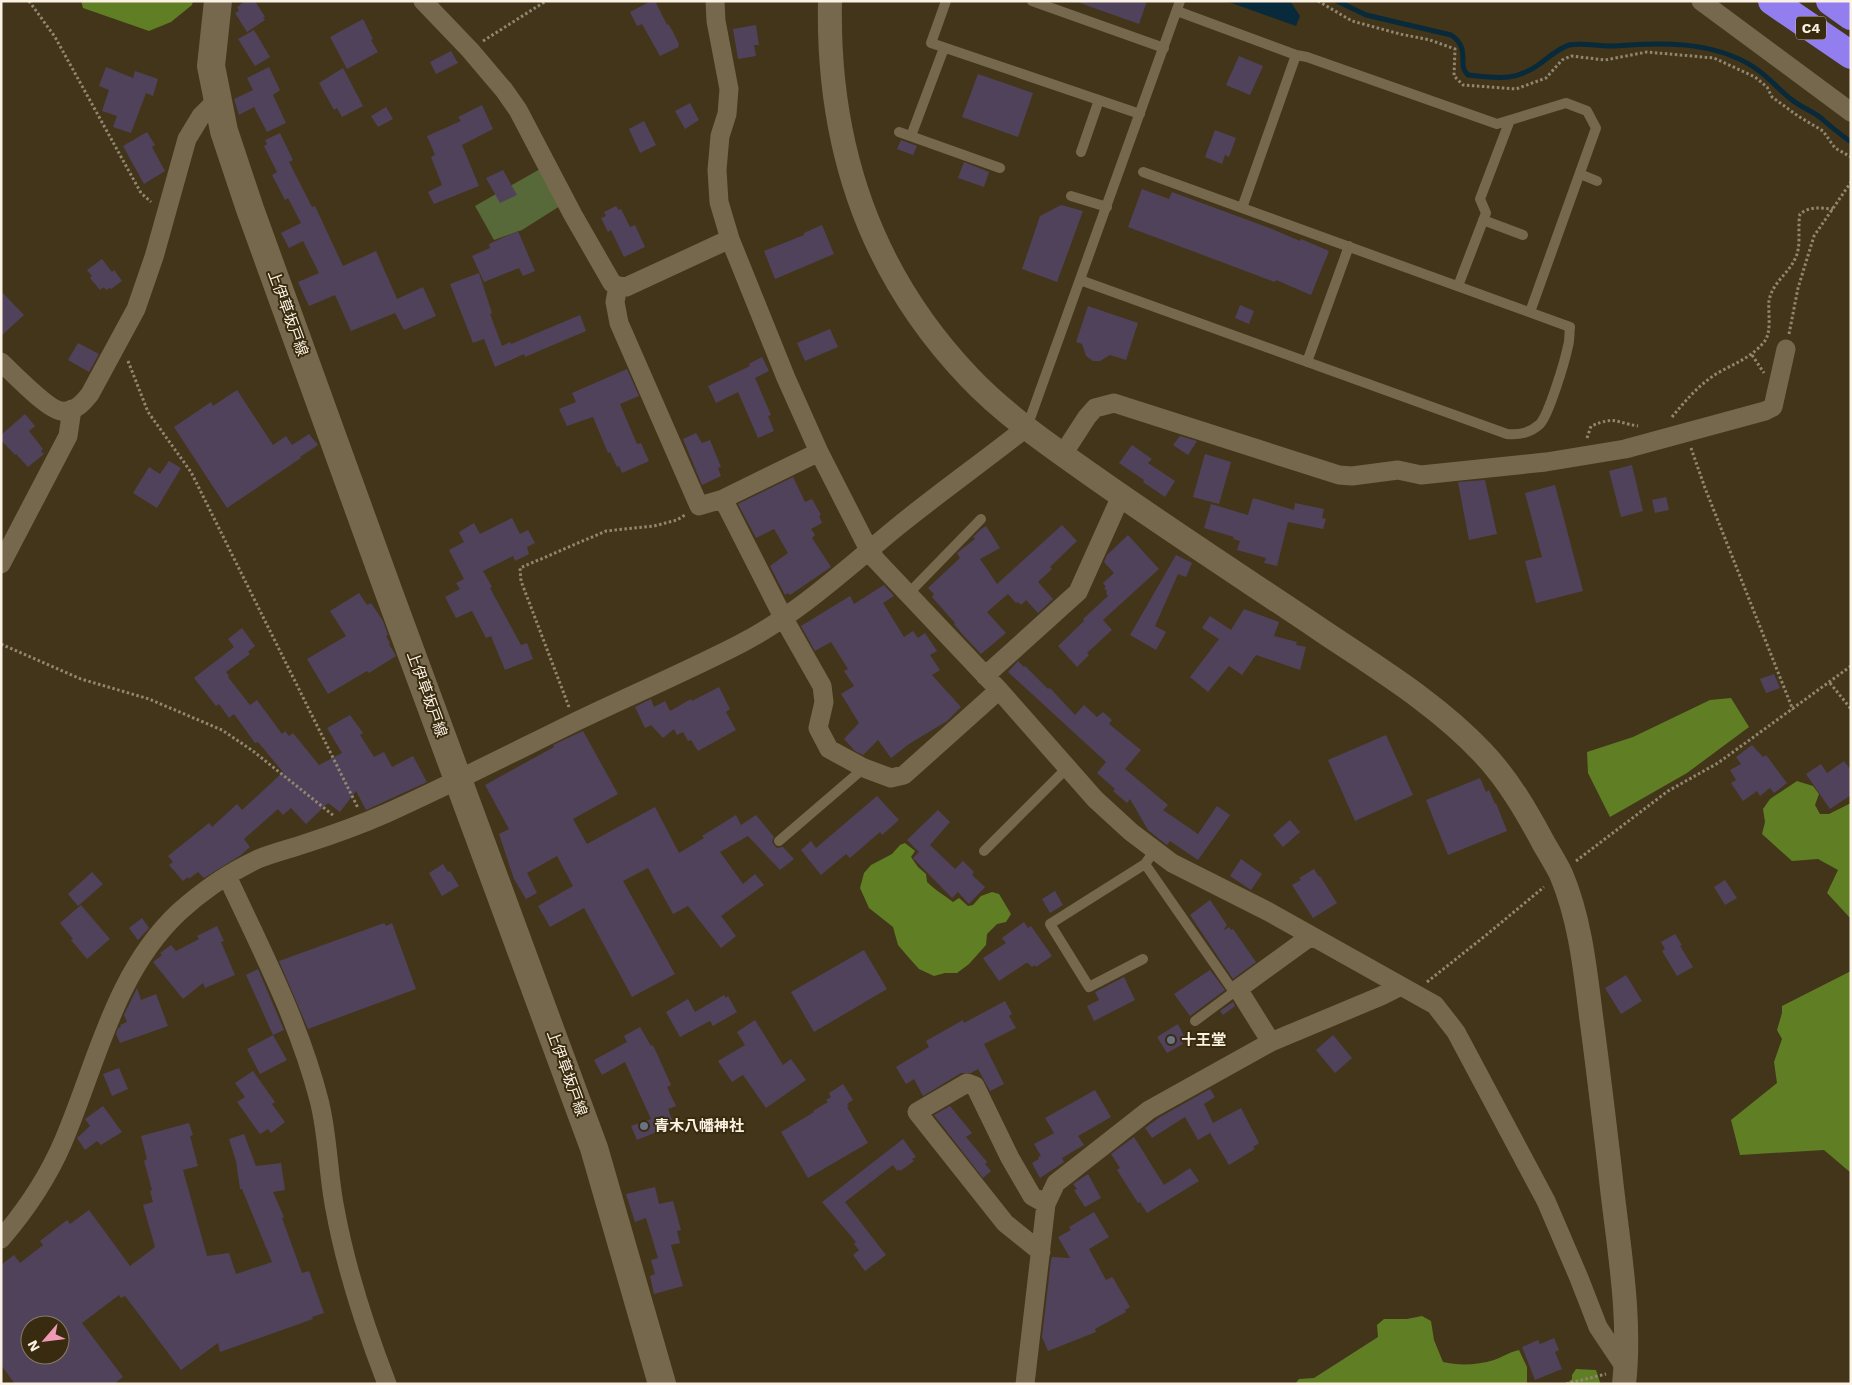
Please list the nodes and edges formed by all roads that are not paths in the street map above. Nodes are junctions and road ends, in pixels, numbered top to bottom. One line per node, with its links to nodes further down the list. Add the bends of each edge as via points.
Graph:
1 (218, 1): 16 (main road, 上伊草坂戸線, via 211,66)
2 (423, 1): 36 (street, via 470,50 518,110 573,215 612,282)
3 (715, 1): 33 (street, via 729,89 727,114 720,136 719,202)
4 (830, 1): 43 (street, via 833,69 853,182 890,272 942,346 970,378)
5 (946, 1): 12 (lane, via 931,43)
6 (1032, 1): 13 (lane)
7 (1701, 1): 18 (street)
8 (1772, 1): 15 (highway, C4)
9 (1830, 1): 11 (highway, C4)
10 (1179, 6): 13 (lane); 14 (lane)
11 (1851, 16)
12 (944, 48): 17 (lane); 22 (lane)
13 (1164, 48): 19 (lane)
14 (1296, 55): 20 (lane, via 1497,124); 30 (lane)
15 (1851, 55)
16 (217, 100): 42 (street, via 201,116 188,139 139,300 90,394 82,405); 57 (main road, 上伊草坂戸線, via 250,209)
17 (1099, 100): 19 (lane); 23 (lane)
18 (1851, 112)
19 (1140, 114): 29 (lane)
20 (1510, 120): 26 (lane, via 1566,103 1587,111 1596,128); 31 (lane, via 1480,199 1486,213)
21 (900, 132): 22 (lane)
22 (911, 136): 24 (lane)
23 (1081, 152)
24 (1000, 168)
25 (1143, 172): 30 (lane)
26 (1580, 174): 27 (lane); 38 (lane)
27 (1597, 181)
28 (1071, 196): 29 (lane)
29 (1107, 207): 35 (lane)
30 (1242, 208): 34 (lane)
31 (1482, 220): 32 (lane); 37 (lane)
32 (1523, 234)
33 (730, 239): 36 (street, via 626,287); 44 (street)
34 (1349, 246): 37 (lane); 41 (lane)
35 (1080, 280): 41 (lane); 43 (lane)
36 (618, 286): 47 (street, via 615,302 619,323 699,506)
37 (1458, 286): 38 (lane)
38 (1530, 312): 41 (lane, via 1570,327 1568,346 1547,412 1531,431 1520,435 1507,434)
39 (1786, 349): 45 (street, via 1773,407 1765,411 1625,449 1546,462 1421,475 1398,470 1339,475 1114,402 1095,408)
40 (1, 362): 42 (street, via 47,404 61,411)
41 (1307, 362)
42 (72, 409): 50 (street, via 68,436)
43 (1027, 428): 45 (street); 49 (street)
44 (819, 452): 47 (street); 49 (street)
45 (1063, 454): 46 (street)
46 (1121, 496): 53 (street, via 1078,592); 71 (street, via 1431,704 1484,753 1522,804 1560,873 1580,937 1624,1287)
47 (723, 499): 52 (street)
48 (981, 519): 51 (lane)
49 (870, 550): 51 (street); 52 (street)
50 (1, 564)
51 (908, 594): 53 (street)
52 (784, 619): 55 (street, via 822,686 824,702 818,728 829,749); 57 (street, via 685,672)
53 (985, 676): 54 (street)
54 (999, 690): 55 (street, via 904,775 891,778); 56 (street)
55 (864, 768): 58 (lane)
56 (1068, 768): 59 (lane); 60 (street, via 1131,832)
57 (459, 780): 61 (street, via 345,831 260,858); 73 (main road, 上伊草坂戸線, via 594,1148)
58 (779, 841)
59 (984, 851)
60 (1150, 857): 62 (street, via 1172,863); 63 (lane, via 1050,924 1089,988); 65 (lane)
61 (227, 876): 69 (street, via 180,911 141,957 112,1013 63,1143 20,1216); 72 (street, via 299,1035 320,1102 334,1208 347,1266 365,1327)
62 (1311, 936): 64 (street); 65 (street)
63 (1143, 959)
64 (1408, 989): 67 (street, via 1381,996); 71 (street, via 1436,1005 1456,1032 1546,1201 1598,1327)
65 (1236, 990): 66 (lane); 67 (street)
66 (1195, 1021)
67 (1271, 1042): 68 (street, via 1149,1110 1056,1183)
68 (1046, 1204): 70 (street); 70 (street, via 1032,1196 975,1086 967,1083 917,1112 1005,1223)
69 (1, 1239)
70 (1041, 1252): 74 (street)
71 (1626, 1379)
72 (387, 1384)
73 (662, 1384)
74 (1025, 1384)

